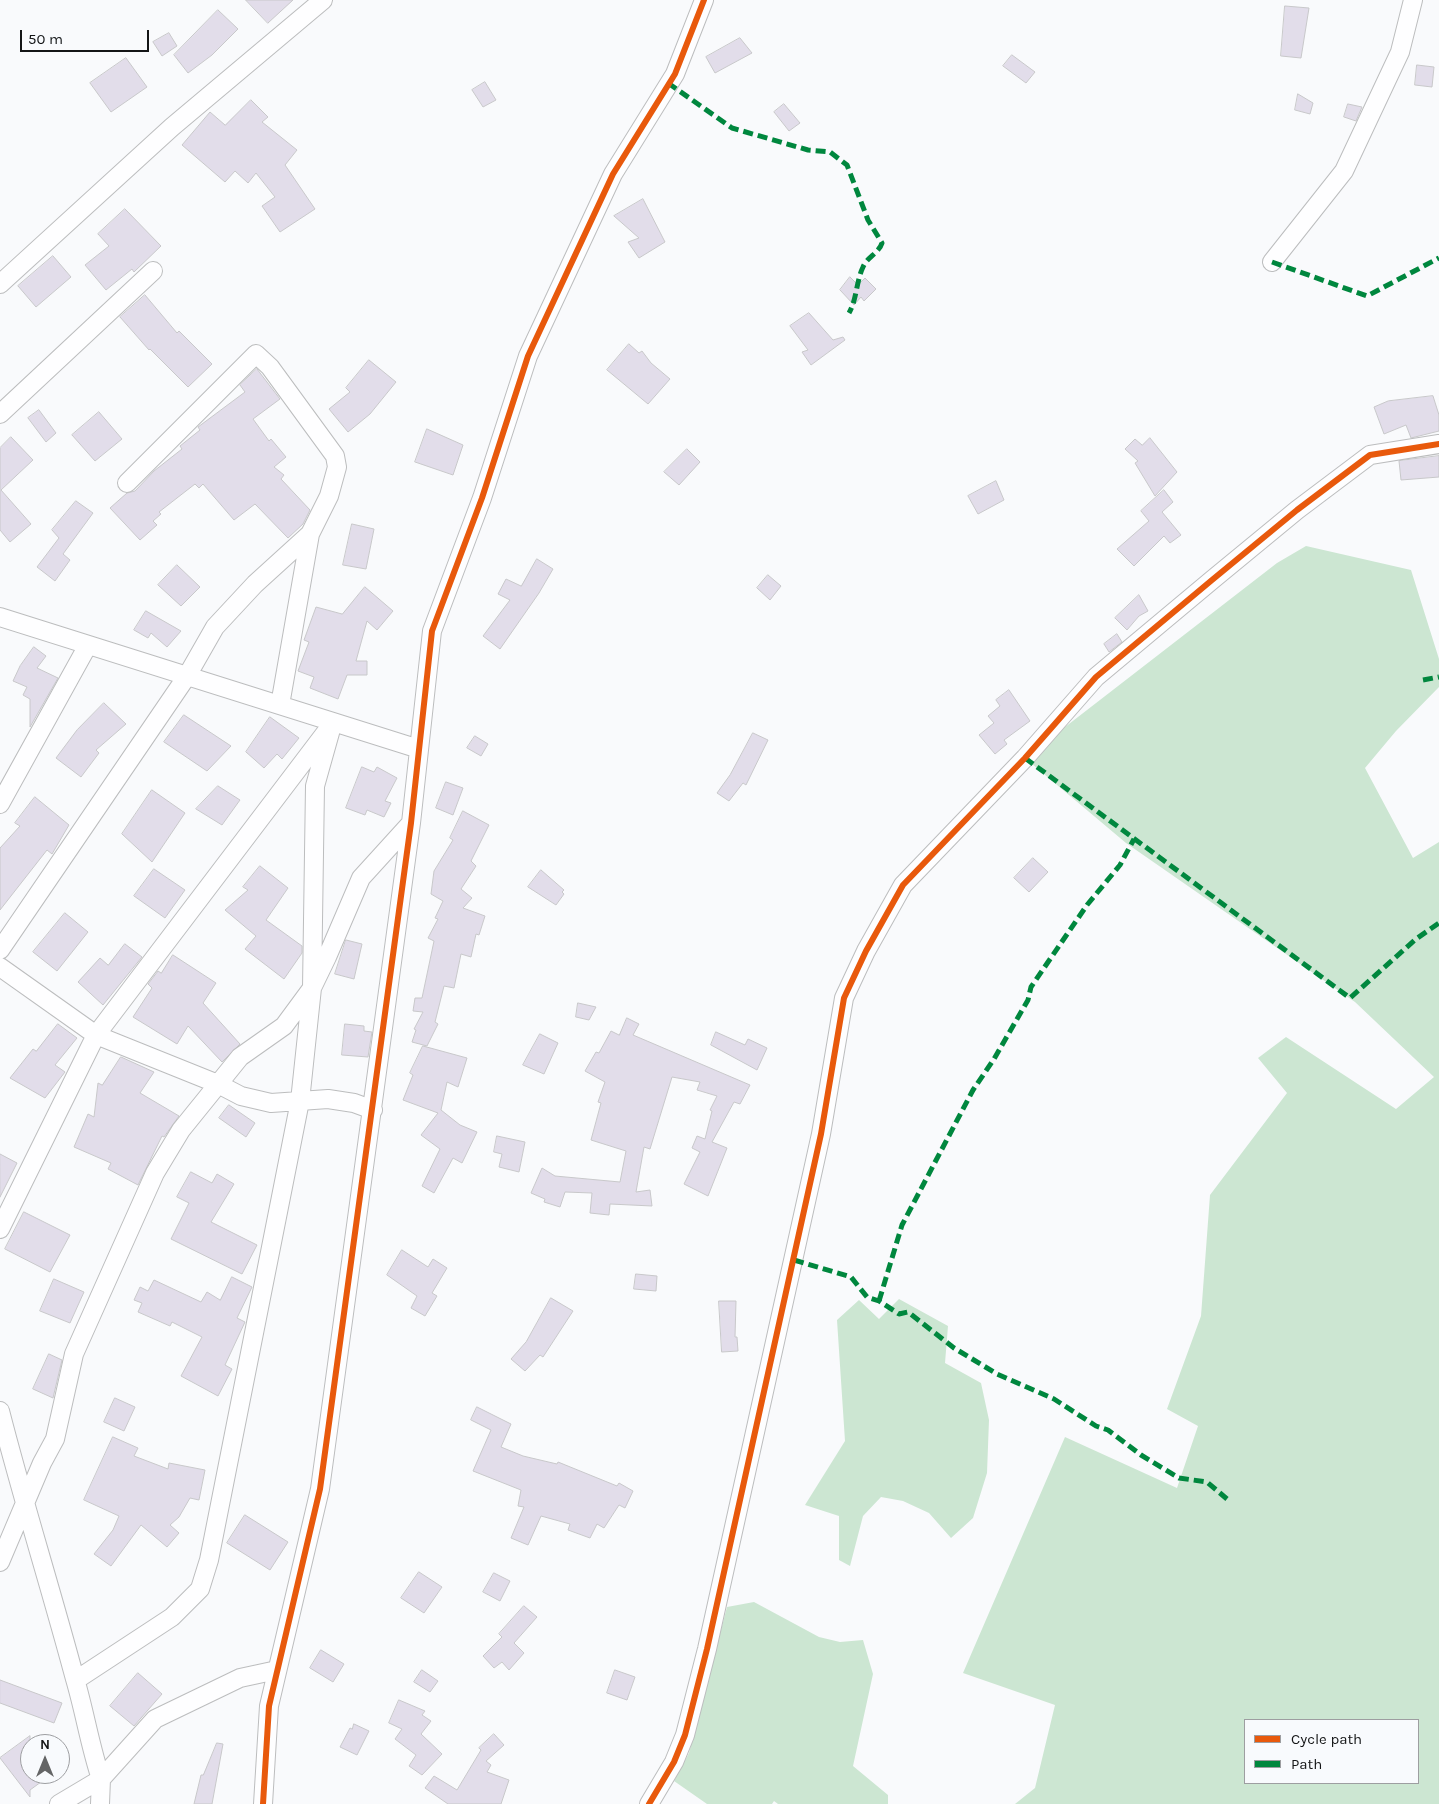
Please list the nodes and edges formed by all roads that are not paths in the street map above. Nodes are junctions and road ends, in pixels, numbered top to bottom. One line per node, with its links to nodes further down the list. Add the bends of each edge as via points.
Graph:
1 (323, 0): 6 (street, via 172,127)
2 (704, 0): 16 (street, via 675,74 613,174 528,356 482,498 432,631)
3 (1413, 0): 4 (street, via 1400,52 1344,170)
4 (1272, 262)
5 (153, 272): 7 (street)
6 (0, 284)
7 (0, 414)
8 (1439, 444): 36 (street, via 1370,455 1226,568 1096,677 1025,758 903,885 844,998 821,1134 708,1649 685,1735 674,1762)
9 (127, 483): 10 (street, via 256,354 270,367 336,456 337,467 329,496)
10 (310, 534): 13 (street, via 254,584 215,627); 14 (street)
11 (0, 617): 12 (street)
12 (88, 645): 13 (street); 17 (street)
13 (187, 676): 14 (street); 19 (street)
14 (280, 705): 15 (street)
15 (333, 722): 16 (street); 21 (street, via 314,786); 22 (street)
16 (419, 749): 18 (street)
17 (0, 804)
18 (411, 823): 21 (street, via 361,878); 25 (street)
19 (0, 950)
20 (0, 967): 22 (street)
21 (312, 988): 23 (street, via 284,1026 240,1057); 24 (street)
22 (96, 1035): 23 (street); 26 (street)
23 (218, 1084): 24 (street, via 241,1096 271,1103); 28 (street, via 181,1130 139,1206 74,1354 56,1439)
24 (300, 1101): 25 (street, via 328,1099 354,1102); 31 (street, via 209,1560 200,1590 172,1617)
25 (373, 1110): 30 (street, via 320,1489)
26 (0, 1229)
27 (0, 1411): 28 (street)
28 (24, 1506): 29 (street); 31 (street)
29 (0, 1562)
30 (277, 1670): 32 (street, via 240,1678 155,1720); 35 (street, via 269,1706)
31 (76, 1680): 32 (street)
32 (101, 1779): 33 (street); 34 (street)
33 (59, 1804)
34 (100, 1804)
35 (263, 1804)
36 (649, 1804)

